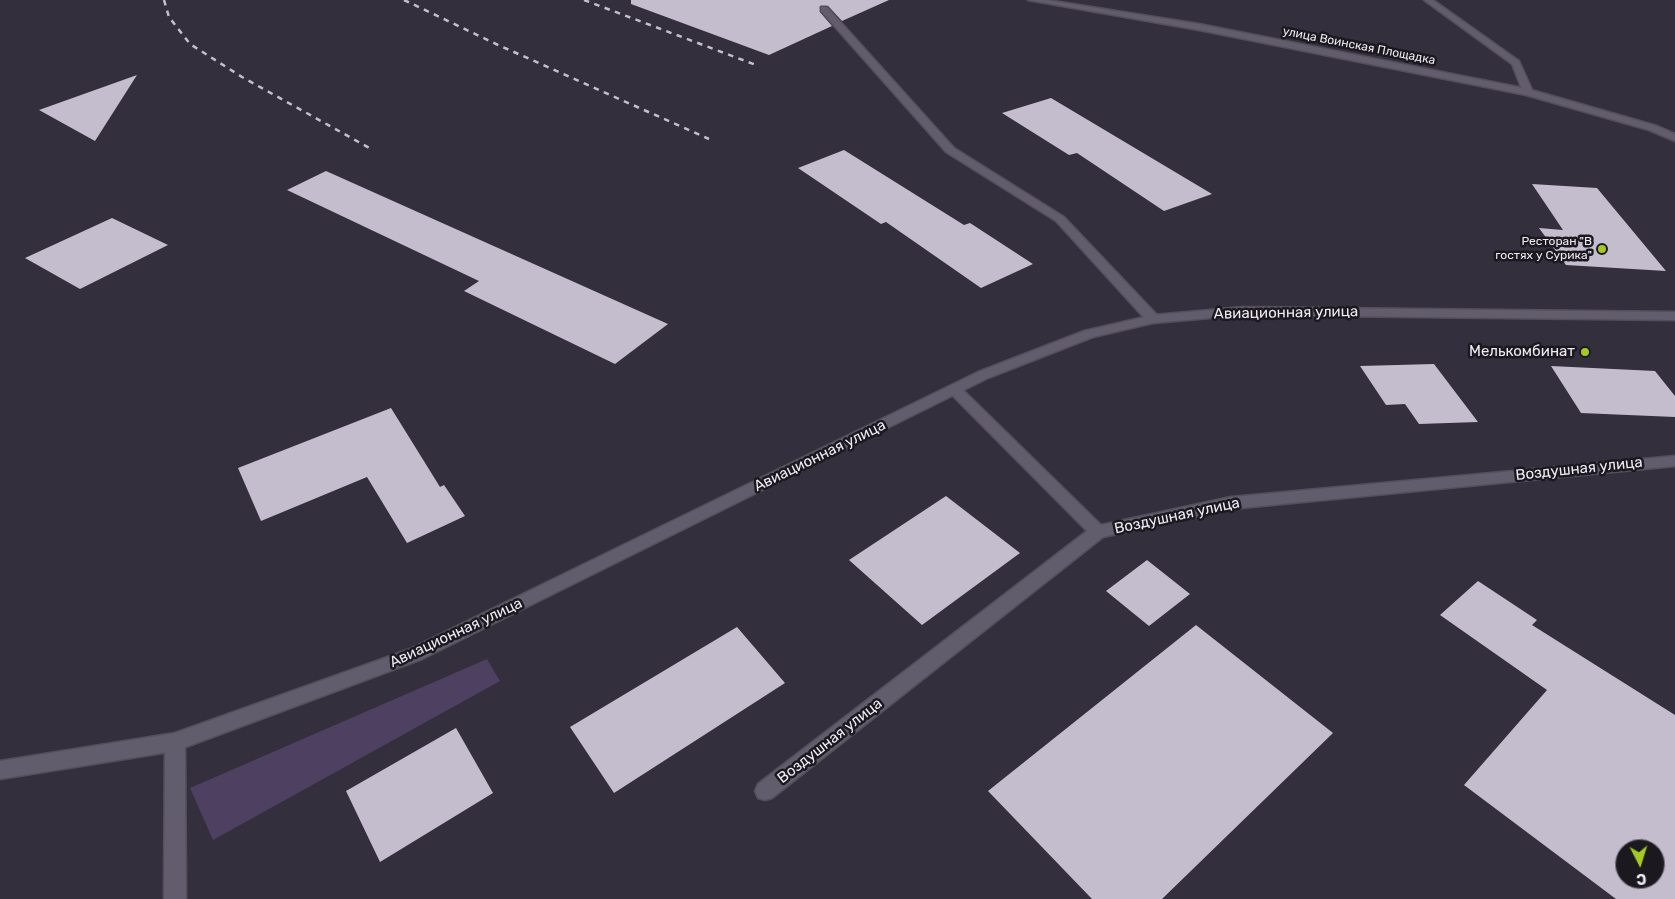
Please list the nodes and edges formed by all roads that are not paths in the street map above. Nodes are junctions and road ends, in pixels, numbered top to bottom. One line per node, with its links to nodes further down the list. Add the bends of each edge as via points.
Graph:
1 (1032, 0): 4 (street, улица Воинская Площадка, via 1199,27)
2 (1428, 0): 4 (street, via 1516,63)
3 (824, 9): 7 (street, via 950,150 1060,219)
4 (1528, 92): 5 (street, улица Воинская Площадка, via 1653,128)
5 (1675, 138)
6 (1675, 316): 7 (street, Авиационная улица, via 1244,311)
7 (1153, 319): 8 (street, Авиационная улица, via 1089,334)
8 (954, 389): 10 (street); 11 (street, Авиационная улица, via 416,654)
9 (1675, 461): 10 (street, Воздушная улица, via 1231,503)
10 (1098, 532): 13 (street, Воздушная улица)
11 (175, 742): 12 (street, Авиационная улица); 14 (street)
12 (0, 770)
13 (765, 791)
14 (175, 899)

